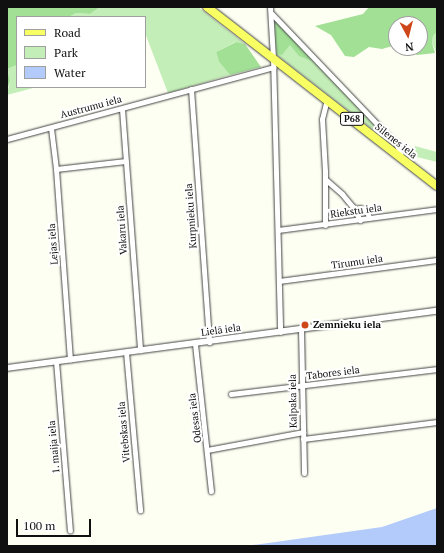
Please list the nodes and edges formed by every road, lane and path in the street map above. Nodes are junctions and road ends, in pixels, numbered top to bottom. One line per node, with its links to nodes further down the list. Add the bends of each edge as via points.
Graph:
1 (207, 7): 4 (main road, P68)
2 (270, 7): 3 (street)
3 (272, 14): 4 (street); 11 (street, via 397,145)
4 (270, 56): 5 (street); 7 (main road, Silenes iela / P68)
5 (273, 67): 6 (street, Austrumu iela); 21 (street)
6 (191, 90): 8 (street, Austrumu iela); 27 (street, Kurpnieku iela)
7 (327, 99): 11 (main road, Silenes iela / P68); 14 (street, via 322,119)
8 (122, 109): 9 (street, Austrumu iela); 12 (street, Vakaru iela)
9 (51, 128): 10 (street, Austrumu iela); 13 (street, Lejas iela)
10 (7, 139)
11 (402, 158): 15 (main road, Silenes iela / P68)
12 (126, 161): 13 (street); 29 (street, Vakaru iela)
13 (56, 168): 31 (street, Lejas iela)
14 (325, 179): 16 (street); 20 (street)
15 (437, 186)
16 (355, 209): 18 (street, via 367,211); 19 (street)
17 (437, 209): 18 (street, Riekstu iela)
18 (369, 218): 19 (street, Riekstu iela)
19 (360, 220): 20 (street, Riekstu iela)
20 (325, 225): 21 (street, Riekstu iela)
21 (278, 230): 23 (street)
22 (437, 260): 23 (street, Tīrumu iela)
23 (279, 281): 26 (street)
24 (437, 311): 25 (street, Lielā iela)
25 (301, 329): 26 (street, Lielā iela); 35 (street, Kalpaka iela)
26 (280, 332): 27 (street, Lielā iela)
27 (209, 342): 28 (street, Lielā iela)
28 (195, 344): 29 (street, Lielā iela); 40 (street, Odesas iela)
29 (140, 350): 30 (street, Lielā iela)
30 (126, 352): 31 (street, Lielā iela); 43 (street, Vitebskas iela)
31 (70, 359): 32 (street, Lielā iela)
32 (56, 361): 33 (street, Lielā iela); 44 (street, 1. maija iela)
33 (7, 368)
34 (437, 369): 35 (street, Tabores iela)
35 (302, 386): 36 (street, Tabores iela); 38 (street, Kalpaka iela)
36 (232, 394)
37 (437, 422): 39 (street)
38 (303, 432): 39 (street, Kalpaka iela); 40 (street)
39 (303, 439): 41 (street, Kalpaka iela)
40 (207, 450): 42 (street, Odesas iela)
41 (304, 472)
42 (211, 491)
43 (140, 510)
44 (70, 530)

